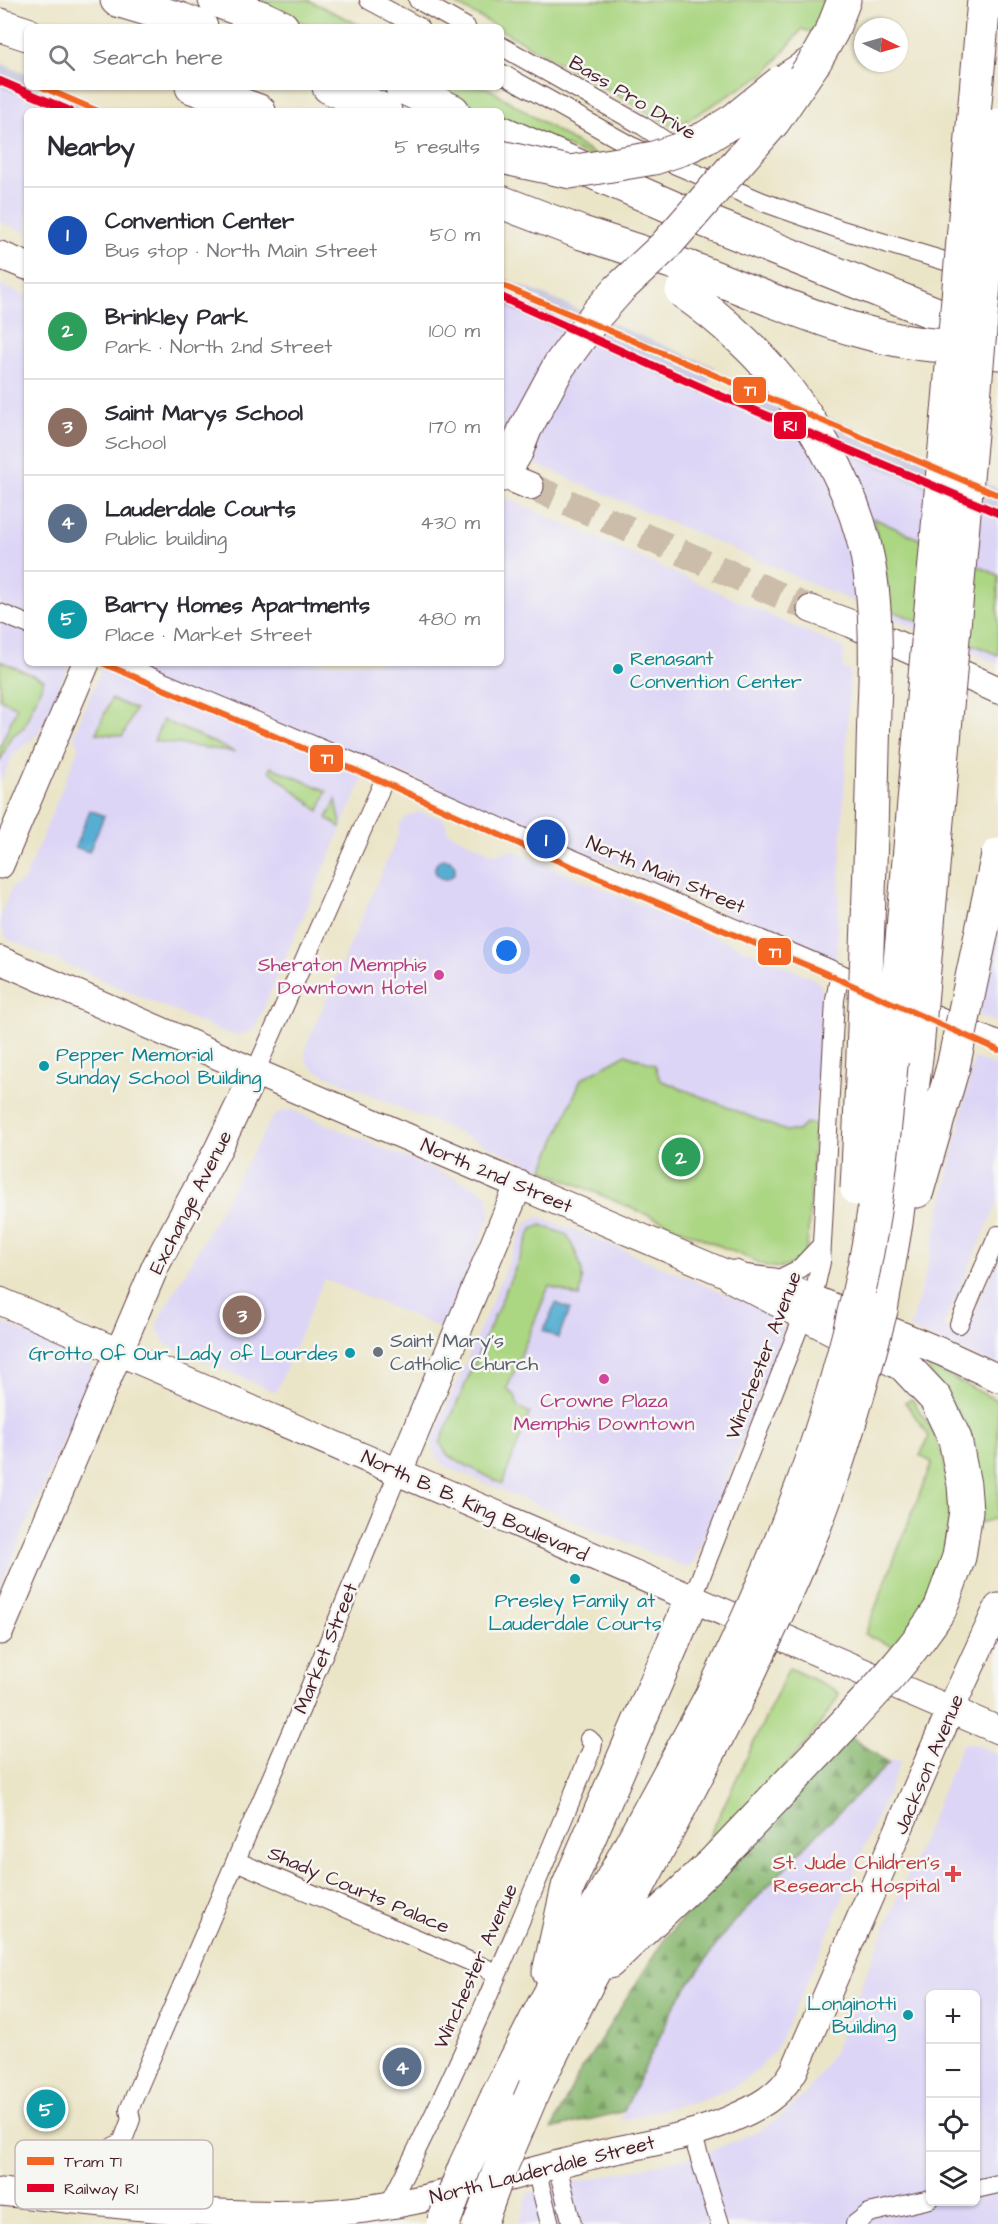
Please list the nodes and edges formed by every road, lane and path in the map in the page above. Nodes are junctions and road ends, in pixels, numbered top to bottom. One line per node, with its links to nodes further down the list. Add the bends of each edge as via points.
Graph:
1 (117, 0): 7 (highway)
2 (215, 0): 8 (highway)
3 (369, 0): 9 (street)
4 (418, 0): 10 (street)
5 (844, 0): 14 (highway)
6 (984, 0): 56 (highway, bridge, via 885,1131 863,1275)
7 (193, 24)
8 (276, 24)
9 (413, 24)
10 (461, 24)
11 (0, 25): 12 (highway)
12 (24, 33)
13 (504, 48): 25 (street, Bass Pro Drive, via 643,126)
14 (815, 61): 24 (highway, bridge, via 724,126 681,149 654,158 570,172); 33 (highway, bridge, via 774,121 665,246 597,314 559,366)
15 (504, 75): 25 (street, Bass Pro Drive, via 631,146)
16 (200, 90): 20 (highway)
17 (336, 90): 21 (highway)
18 (408, 90): 19 (highway)
19 (443, 107)
20 (251, 108)
21 (378, 108)
22 (998, 125): 54 (highway, bridge, via 917,1049)
23 (504, 133): 32 (highway, bridge, via 681,211 937,314 976,334)
24 (504, 158)
25 (738, 191): 30 (street, Bass Pro Drive, via 839,229)
26 (504, 203): 27 (highway)
27 (582, 233): 31 (highway, bridge, via 888,339 958,347); 56 (highway, bridge, via 682,291 722,321 767,366 812,425 832,461 863,540 871,576 876,658)
28 (0, 255): 29 (street)
29 (24, 265)
30 (998, 278)
31 (998, 342)
32 (998, 353)
33 (512, 472)
34 (811, 609): 39 (street)
35 (0, 613): 36 (street)
36 (24, 623)
37 (85, 666): 42 (street)
38 (125, 666): 40 (street, North Main Street)
39 (998, 690)
40 (386, 776): 44 (street, North Main Street); 46 (street, Exchange Avenue)
41 (998, 855): 54 (highway, bridge, via 953,1067)
42 (0, 865)
43 (0, 960): 46 (street, North 2nd Street)
44 (840, 973): 45 (street, North Main Street); 49 (street, Winchester Avenue, via 835,1000)
45 (998, 1041)
46 (255, 1072): 47 (street, North 2nd Street); 57 (street, Exchange Avenue, via 156,1265)
47 (519, 1184): 50 (street, North 2nd Street); 59 (street, Market Street)
48 (998, 1235): 55 (street)
49 (820, 1247): 51 (street, via 799,1269); 53 (street, Winchester Avenue)
50 (734, 1277): 51 (street, North 2nd Street); 53 (highway)
51 (772, 1282): 53 (street, North 2nd Street)
52 (0, 1301): 57 (street, North B. B. King Boulevard)
53 (808, 1307): 58 (street, North 2nd Street, via 944,1353); 60 (street, Winchester Avenue); 69 (highway, bridge, via 904,1365 936,1399 955,1438 961,1462 966,1510 959,1557 940,1608 907,1656 713,1863)
54 (882, 1310): 63 (highway, bridge, via 827,1492 786,1596)
55 (959, 1324)
56 (851, 1326): 63 (highway, bridge, via 834,1392 796,1504 751,1614)
57 (119, 1351): 59 (street, North B. B. King Boulevard); 62 (street, Exchange Avenue)
58 (998, 1378)
59 (399, 1471): 60 (street, North B. B. King Boulevard); 67 (street, Market Street)
60 (692, 1599): 64 (street, North B. B. King Boulevard); 70 (highway, via 568,1887)
61 (998, 1607): 64 (street, Jackson Avenue)
62 (0, 1631)
63 (725, 1695): 69 (highway); 70 (highway)
64 (950, 1710): 65 (street, North B. B. King Boulevard); 71 (street, Jackson Avenue, via 794,2071 780,2091)
65 (998, 1730)
66 (589, 1739): 68 (street, Winchester Avenue, via 592,1749)
67 (236, 1861): 68 (street, Shady Courts Palace); 73 (street, Market Street, via 129,2110 131,2119)
68 (497, 1973): 81 (street, Winchester Avenue, via 423,2139)
69 (588, 1982): 83 (highway, bridge, via 535,2087)
70 (540, 2012): 82 (highway, bridge, via 465,2166)
71 (757, 2106): 72 (street, North Lauderdale Street)
72 (693, 2133): 74 (street, North Lauderdale Street); 86 (street)
73 (123, 2140)
74 (547, 2167): 81 (street, North Lauderdale Street); 84 (street); 85 (street)
75 (998, 2184): 76 (street)
76 (980, 2188)
77 (0, 2192): 78 (street, North Lauderdale Street)
78 (15, 2194)
79 (926, 2200): 87 (street, via 869,2213)
80 (159, 2209): 81 (street, North Lauderdale Street)
81 (382, 2216)
82 (443, 2224)
83 (480, 2224)
84 (550, 2224)
85 (572, 2224)
86 (720, 2224)
87 (855, 2224)

